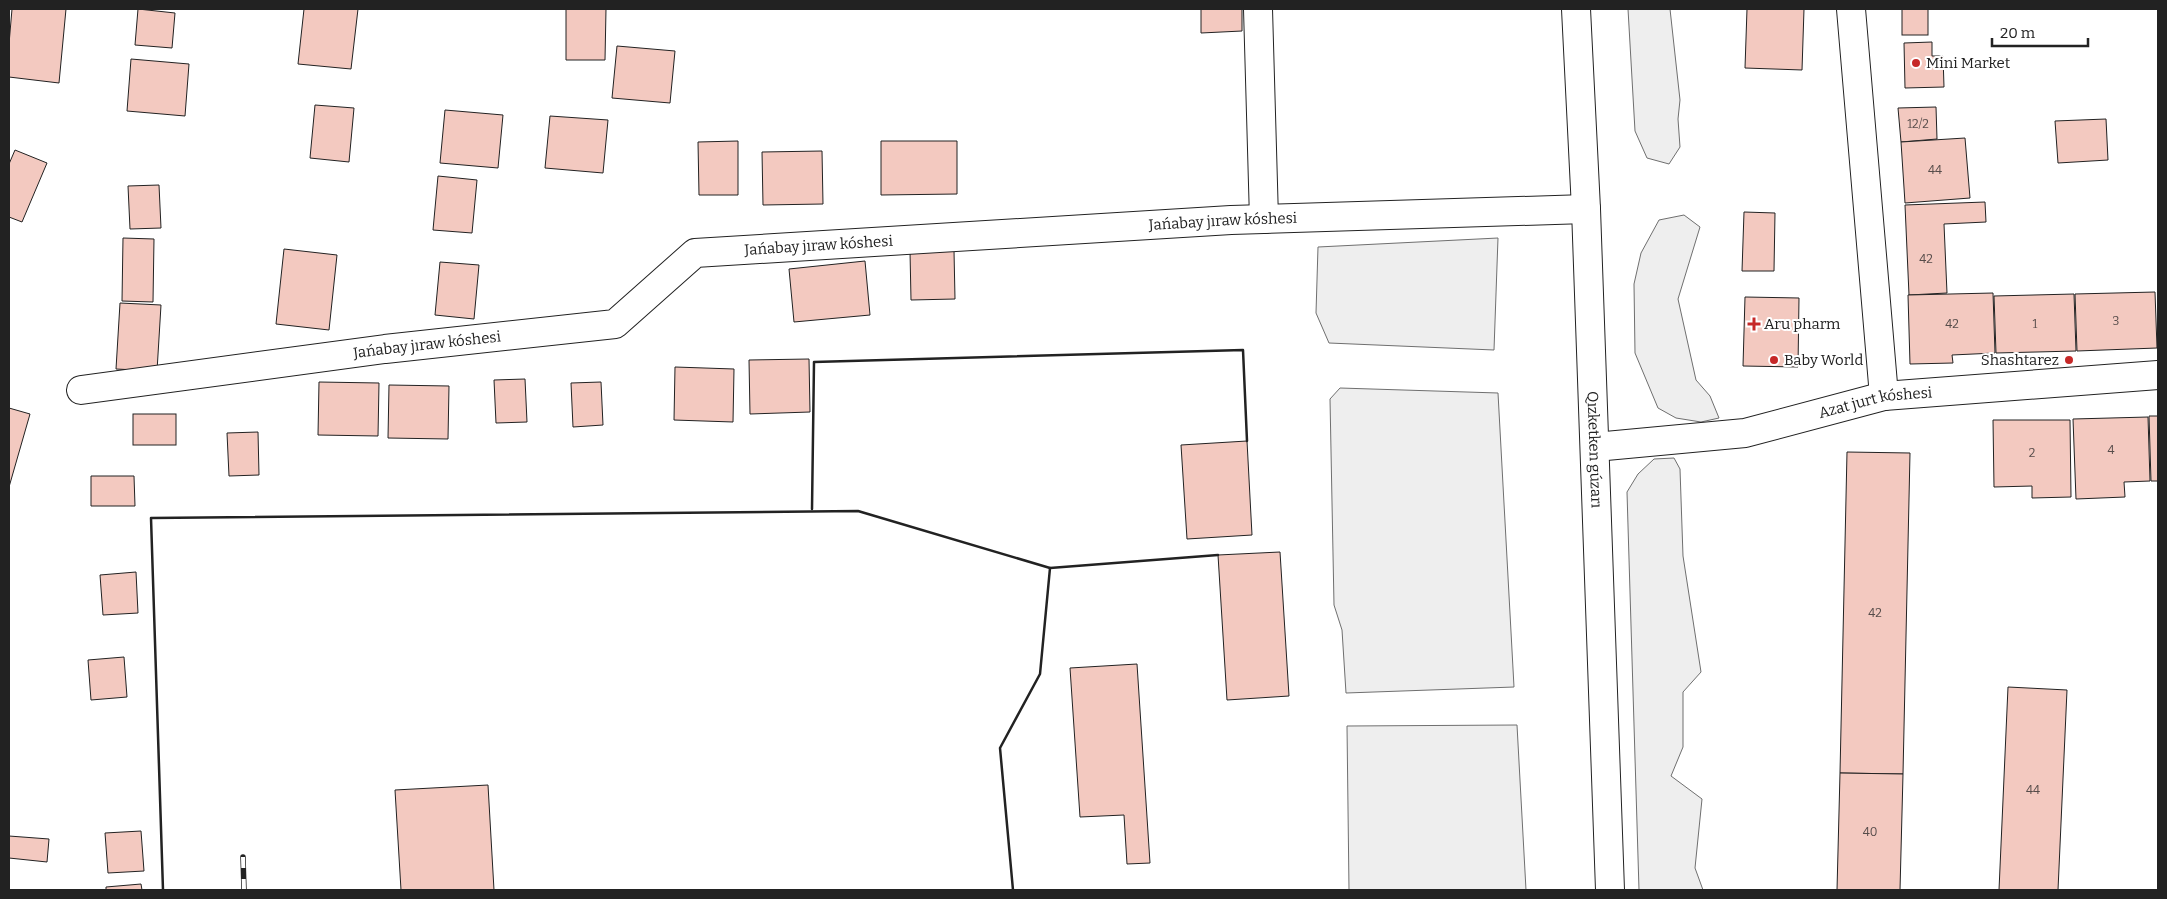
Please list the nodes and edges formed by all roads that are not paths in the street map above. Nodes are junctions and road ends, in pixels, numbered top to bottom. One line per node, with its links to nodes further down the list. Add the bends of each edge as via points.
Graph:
1 (1258, 9): 5 (street)
2 (1576, 9): 4 (street, Qızketken gúzarı)
3 (1851, 9): 8 (street)
4 (1586, 209): 5 (street, Jańabay jıraw kóshesi); 9 (street, Qızketken gúzarı)
5 (1264, 219): 7 (street, Jańabay jıraw kóshesi, via 695,253 614,324 385,349)
6 (2158, 375): 8 (street, Azat jurt kóshesi)
7 (81, 390)
8 (1884, 396): 9 (street, Azat jurt kóshesi, via 1745,433)
9 (1595, 447): 10 (street, Qızketken gúzarı)
10 (1610, 890)

